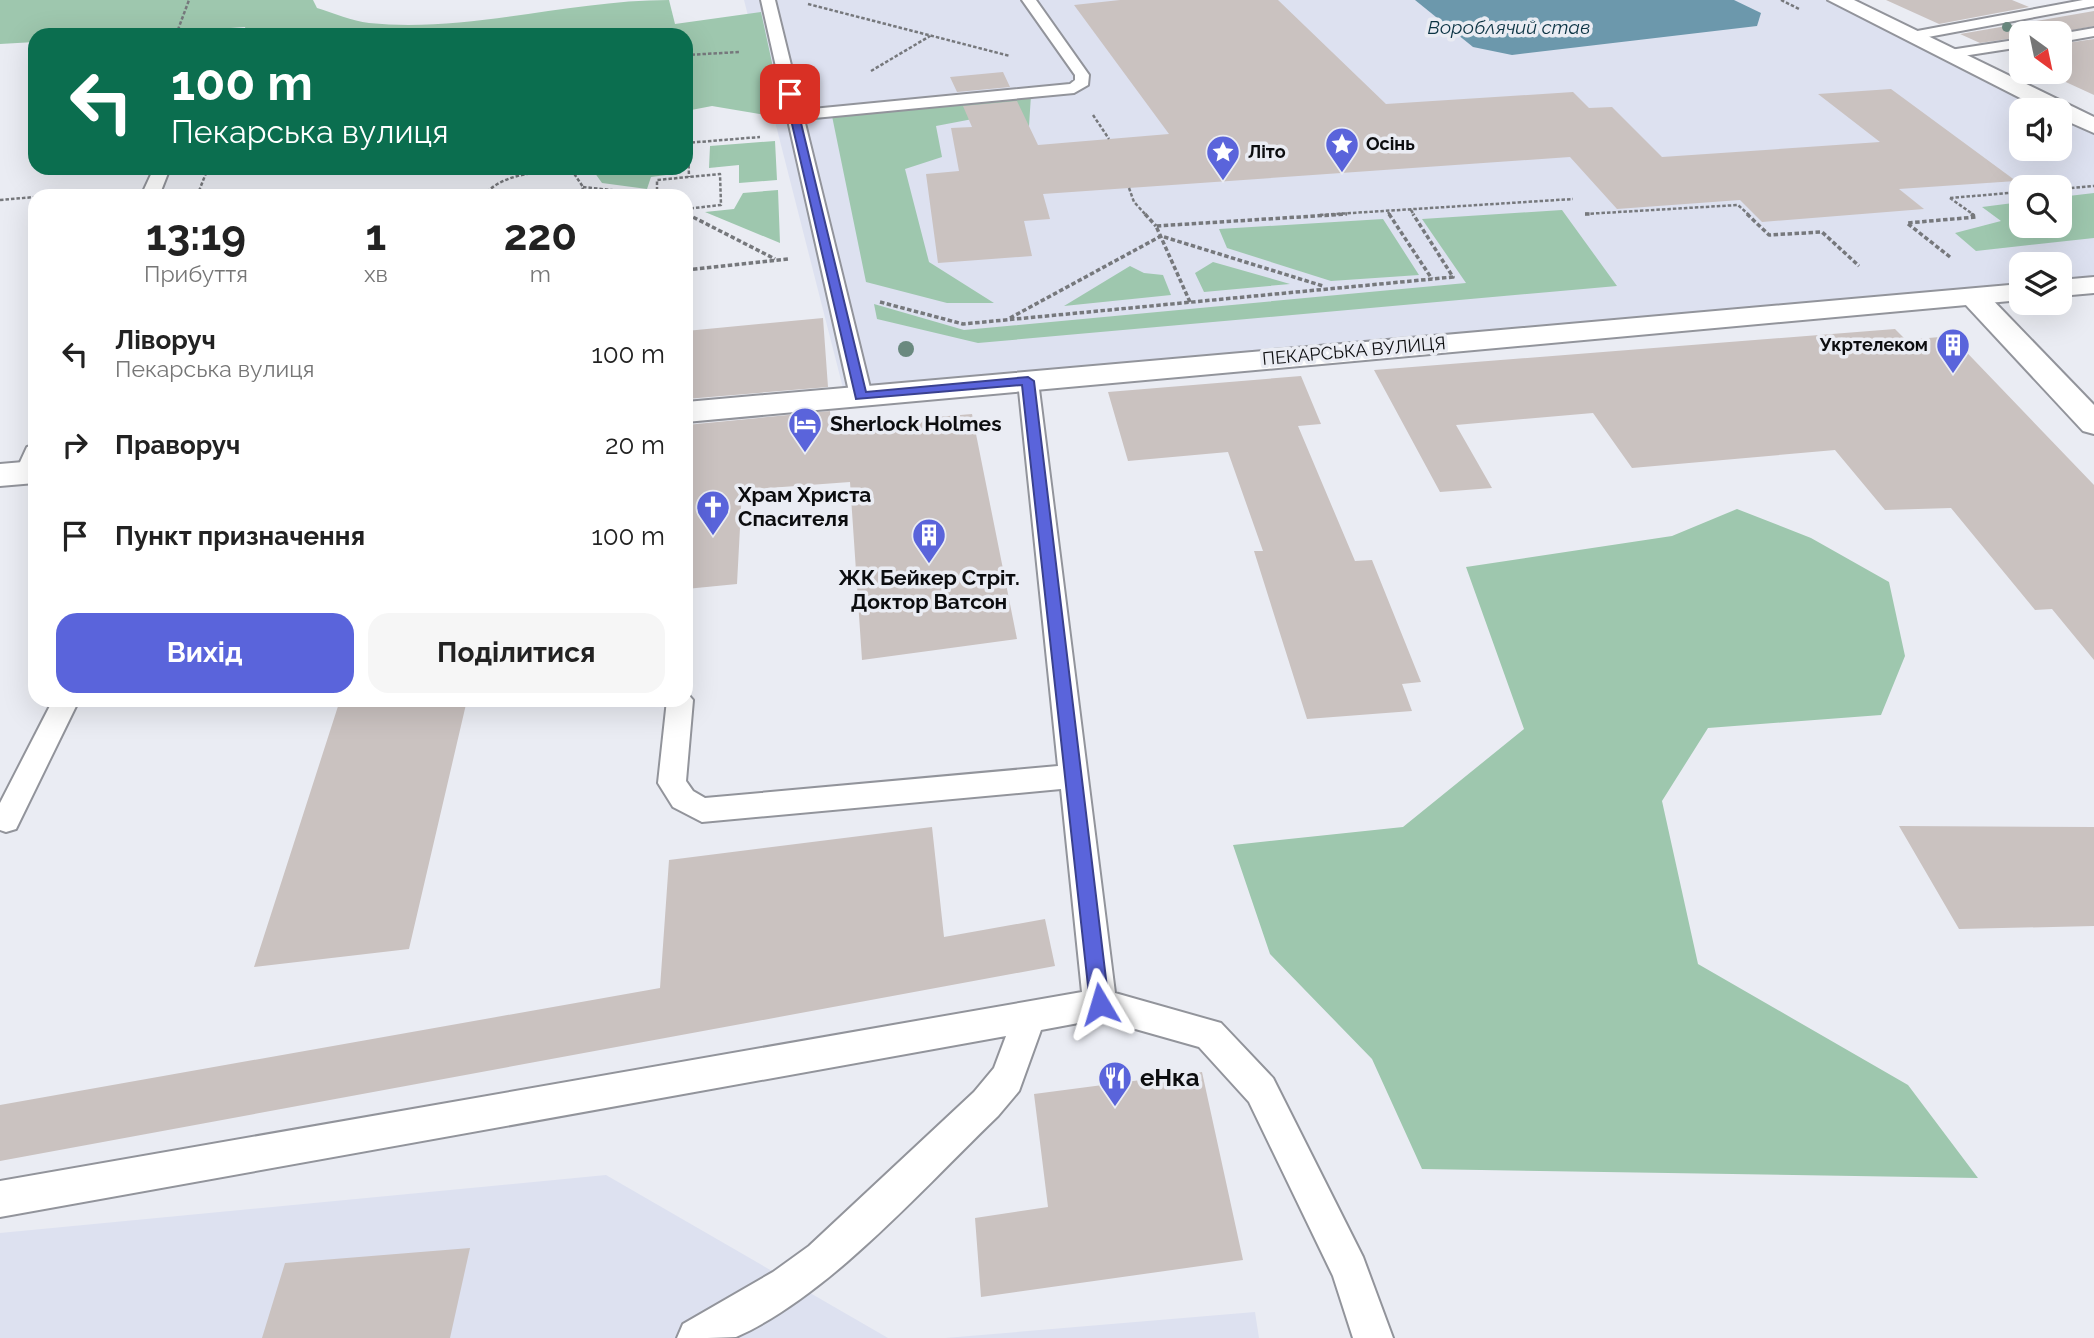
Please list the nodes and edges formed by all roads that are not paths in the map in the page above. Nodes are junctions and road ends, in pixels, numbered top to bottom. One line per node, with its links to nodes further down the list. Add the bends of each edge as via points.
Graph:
1 (768, 0): 12 (lane)
2 (1029, 0): 12 (lane, via 1083,82 1060,91)
3 (1838, 0): 6 (street)
4 (2094, 2): 6 (lane)
5 (2094, 32): 7 (lane)
6 (1912, 36): 11 (street)
7 (2072, 36)
8 (2072, 39): 10 (lane)
9 (2009, 45): 11 (lane)
10 (2094, 45)
11 (1950, 54): 13 (street)
12 (797, 124): 19 (lane)
13 (2094, 126)
14 (2094, 285): 15 (street)
15 (2072, 287)
16 (2009, 293): 17 (street, ПЕКАРСЬКА ВУЛИЦЯ)
17 (1974, 297): 18 (street, ПЕКАРСЬКА ВУЛИЦЯ); 21 (street)
18 (1028, 381): 19 (street, ПЕКАРСЬКА ВУЛИЦЯ); 24 (lane)
19 (860, 396): 20 (street, ПЕКАРСЬКА ВУЛИЦЯ)
20 (693, 411)
21 (2094, 424)
22 (62, 707): 25 (lane)
23 (679, 707): 24 (lane, via 672,783 683,799 702,810)
24 (1073, 776): 26 (lane)
25 (6, 820)
26 (1100, 1004): 27 (lane); 30 (lane, via 1209,1034 1261,1090 1350,1270)
27 (1030, 1015): 28 (lane); 29 (lane, via 1007,1079 986,1104 822,1259)
28 (0, 1199)
29 (697, 1338)
30 (1373, 1338)

